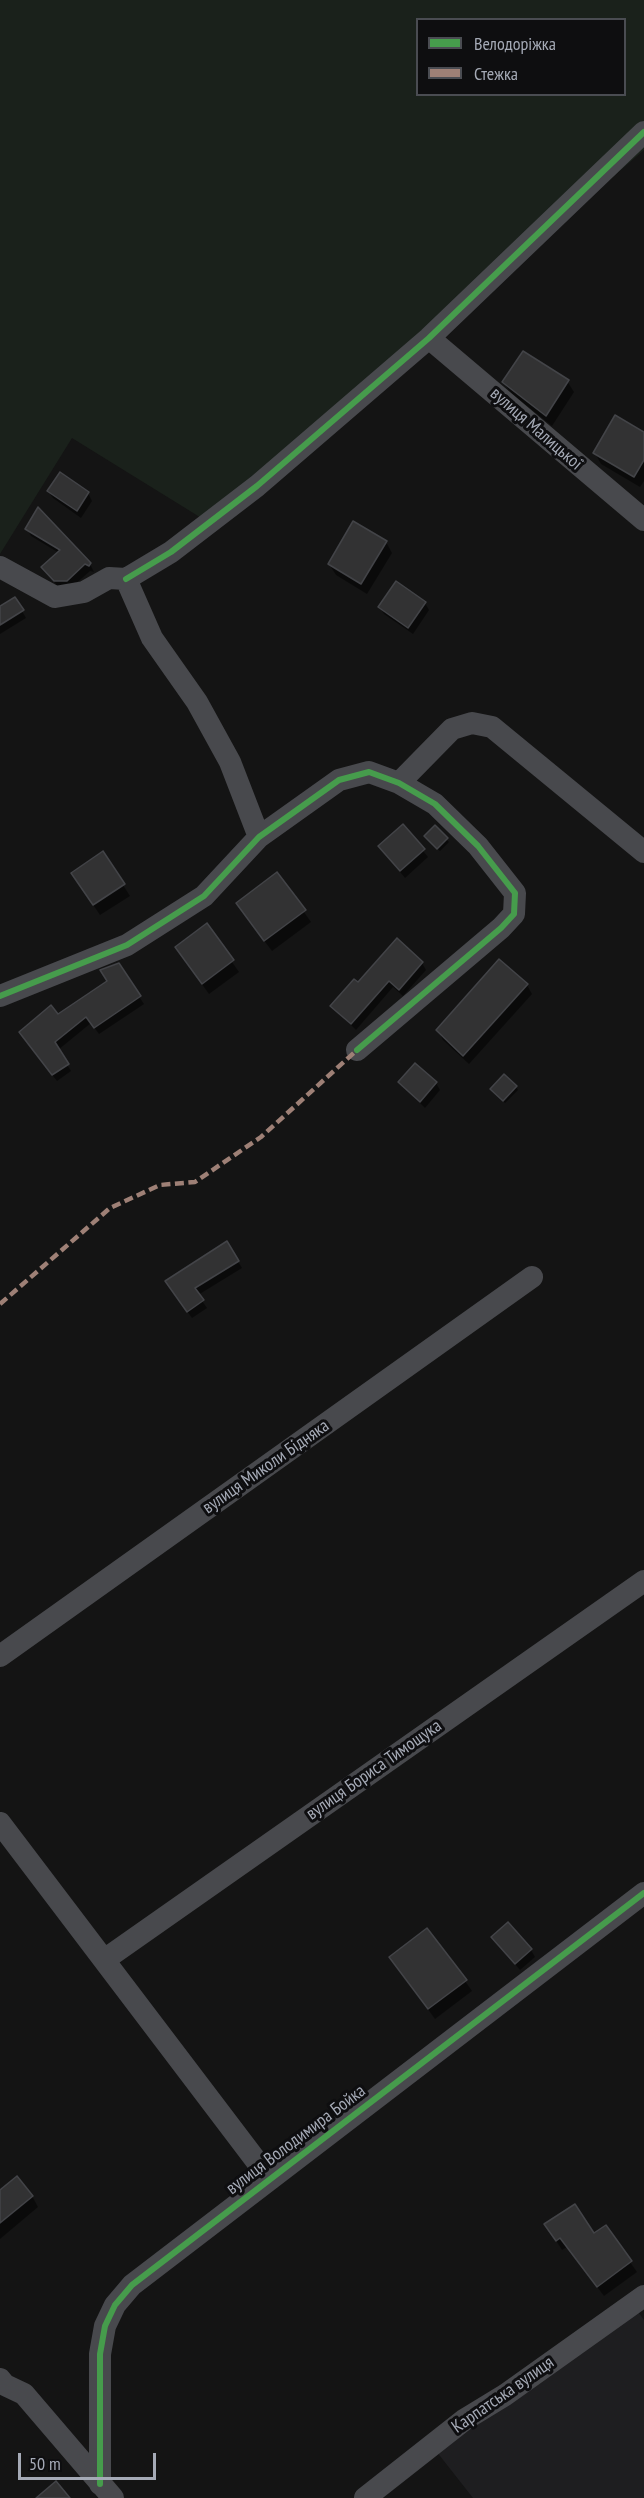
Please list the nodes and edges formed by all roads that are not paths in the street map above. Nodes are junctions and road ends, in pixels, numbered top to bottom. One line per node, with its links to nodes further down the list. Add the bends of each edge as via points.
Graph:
1 (644, 132): 2 (street)
2 (429, 338): 3 (street, вулиця Малицької); 5 (street, via 256,486 171,552)
3 (644, 519)
4 (0, 567): 5 (street, via 55,597 84,592 109,578)
5 (126, 579): 7 (street, via 152,638 197,702 230,762)
6 (399, 783): 7 (street, via 369,772 339,780); 8 (street, via 452,729 472,723 492,727); 10 (street, via 435,804 478,846 515,893 514,914)
7 (259, 837): 9 (street, via 204,896 127,945)
8 (644, 852)
9 (0, 996)
10 (357, 1050)
11 (532, 1277): 13 (street, вулиця Миколи Бідняка)
12 (644, 1581): 16 (street, вулиця Бориса Тимощука)
13 (0, 1656)
14 (0, 1823): 16 (street)
15 (644, 1893): 17 (street, вулиця Володимира Бойка)
16 (104, 1960): 17 (street)
17 (270, 2179): 20 (street, вулиця Володимира Бойка, via 132,2285 115,2305 105,2326 100,2354)
18 (644, 2296): 21 (street, Карпатська вулиця, via 464,2420)
19 (2, 2384): 20 (street, via 24,2394)
20 (106, 2491)
21 (365, 2498)

